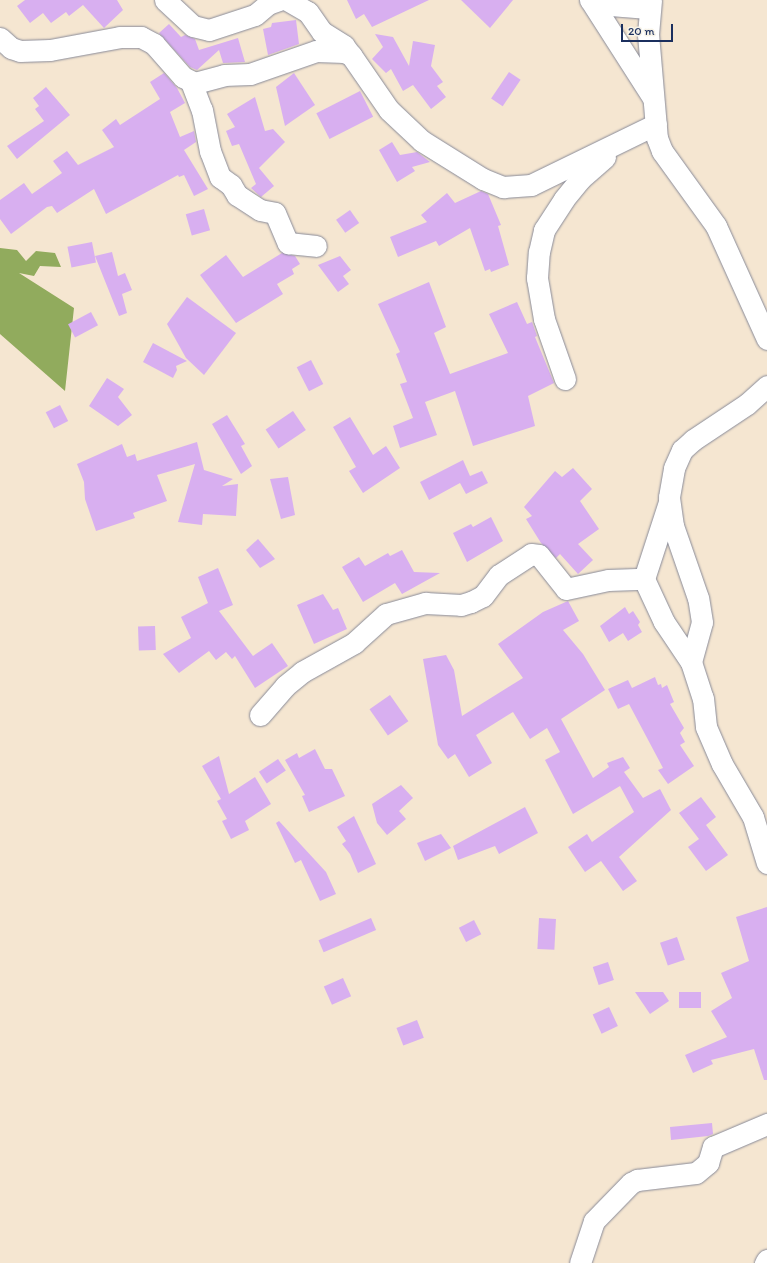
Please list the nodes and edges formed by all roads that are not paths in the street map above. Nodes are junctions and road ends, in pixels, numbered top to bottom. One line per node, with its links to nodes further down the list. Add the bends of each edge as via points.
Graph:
1 (165, 0): 2 (street, via 193,26 209,30 255,15 268,4)
2 (279, 0)
3 (287, 0): 7 (street, via 308,12 322,32 344,46)
4 (590, 1): 5 (street); 9 (street)
5 (649, 4): 9 (street)
6 (0, 38): 8 (street, via 11,48 20,51 50,50 120,37 141,37 154,44 183,77)
7 (351, 56): 8 (street, via 344,52 316,51 250,74); 11 (street, via 390,110 422,141 483,179 503,187 531,185)
8 (191, 82): 12 (street, via 202,110 210,151 220,177 231,185 237,195 260,210 276,213 288,243)
9 (653, 100): 10 (street)
10 (656, 124): 11 (street); 13 (street, via 662,151 716,226)
11 (629, 137): 14 (street, via 580,179 544,230 540,245 537,278 544,319)
12 (316, 246)
13 (767, 339)
14 (565, 379)
15 (767, 386): 16 (street, via 747,404 682,450 674,468)
16 (670, 502): 17 (street); 18 (street, via 673,526 698,598 702,622)
17 (644, 579): 18 (street, via 664,622); 19 (street, via 608,580 566,589 539,555 531,554 499,575 482,596 471,602 461,605 425,603 386,614 354,643 302,672 285,686)
18 (691, 662): 20 (street, via 702,698 706,727 722,764 753,817)
19 (260, 715)
20 (767, 863)
21 (767, 1124): 23 (street, via 713,1147 708,1163 696,1173 637,1180 631,1183 594,1222)
22 (767, 1260): 24 (street)
23 (580, 1263)
24 (765, 1263)

